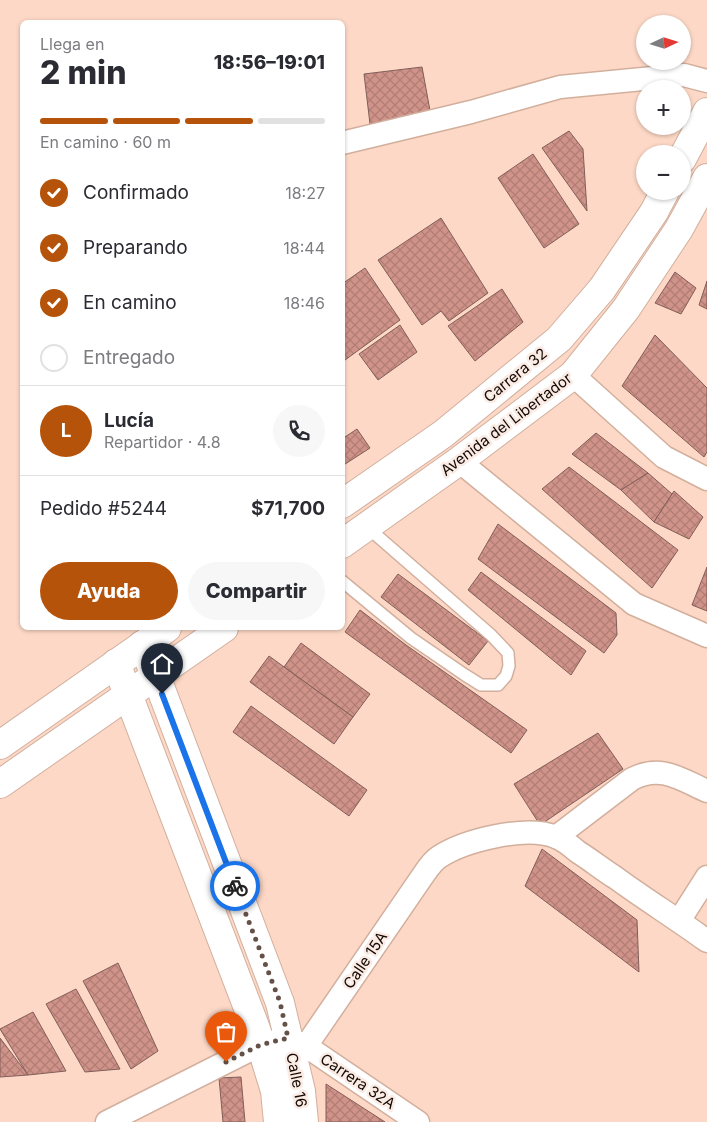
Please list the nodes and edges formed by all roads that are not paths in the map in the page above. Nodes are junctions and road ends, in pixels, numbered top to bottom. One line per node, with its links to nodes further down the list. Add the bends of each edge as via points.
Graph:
1 (707, 81): 3 (street, via 684,75 560,87)
2 (707, 112): 4 (main road)
3 (345, 142)
4 (689, 145)
5 (707, 178): 7 (main road, Avenida del Libertador, via 679,229 626,309)
6 (659, 202): 10 (main road, Carrera 32, via 602,289 559,339 443,434)
7 (573, 375): 8 (main road, Avenida del Libertador); 9 (street, via 664,457)
8 (459, 461): 11 (main road, Avenida del Libertador); 16 (street, via 634,604)
9 (707, 479)
10 (345, 502)
11 (367, 527): 12 (main road, Avenida del Libertador); 13 (lane, via 508,653 506,676 498,685 481,685 411,638)
12 (345, 542)
13 (345, 583)
14 (163, 630): 17 (main road)
15 (221, 630): 19 (main road)
16 (707, 636)
17 (141, 641): 18 (main road); 19 (main road, Calle 16)
18 (116, 663): 20 (main road, Calle 16); 21 (main road)
19 (156, 676): 20 (main road); 28 (main road, Calle 16)
20 (128, 695): 22 (main road); 29 (main road, Calle 16)
21 (0, 745)
22 (0, 784)
23 (707, 791): 24 (street, via 664,773 638,775)
24 (556, 837): 26 (street); 28 (street, Calle 15A, via 532,832 501,835 437,858)
25 (707, 877): 26 (street)
26 (679, 921): 27 (street)
27 (707, 941)
28 (297, 1042): 29 (street); 32 (main road, Calle 16); 33 (street, Carrera 32A)
29 (260, 1045): 30 (street); 31 (main road, Calle 16, via 275,1091)
30 (107, 1122)
31 (278, 1122)
32 (304, 1122)
33 (418, 1122)

